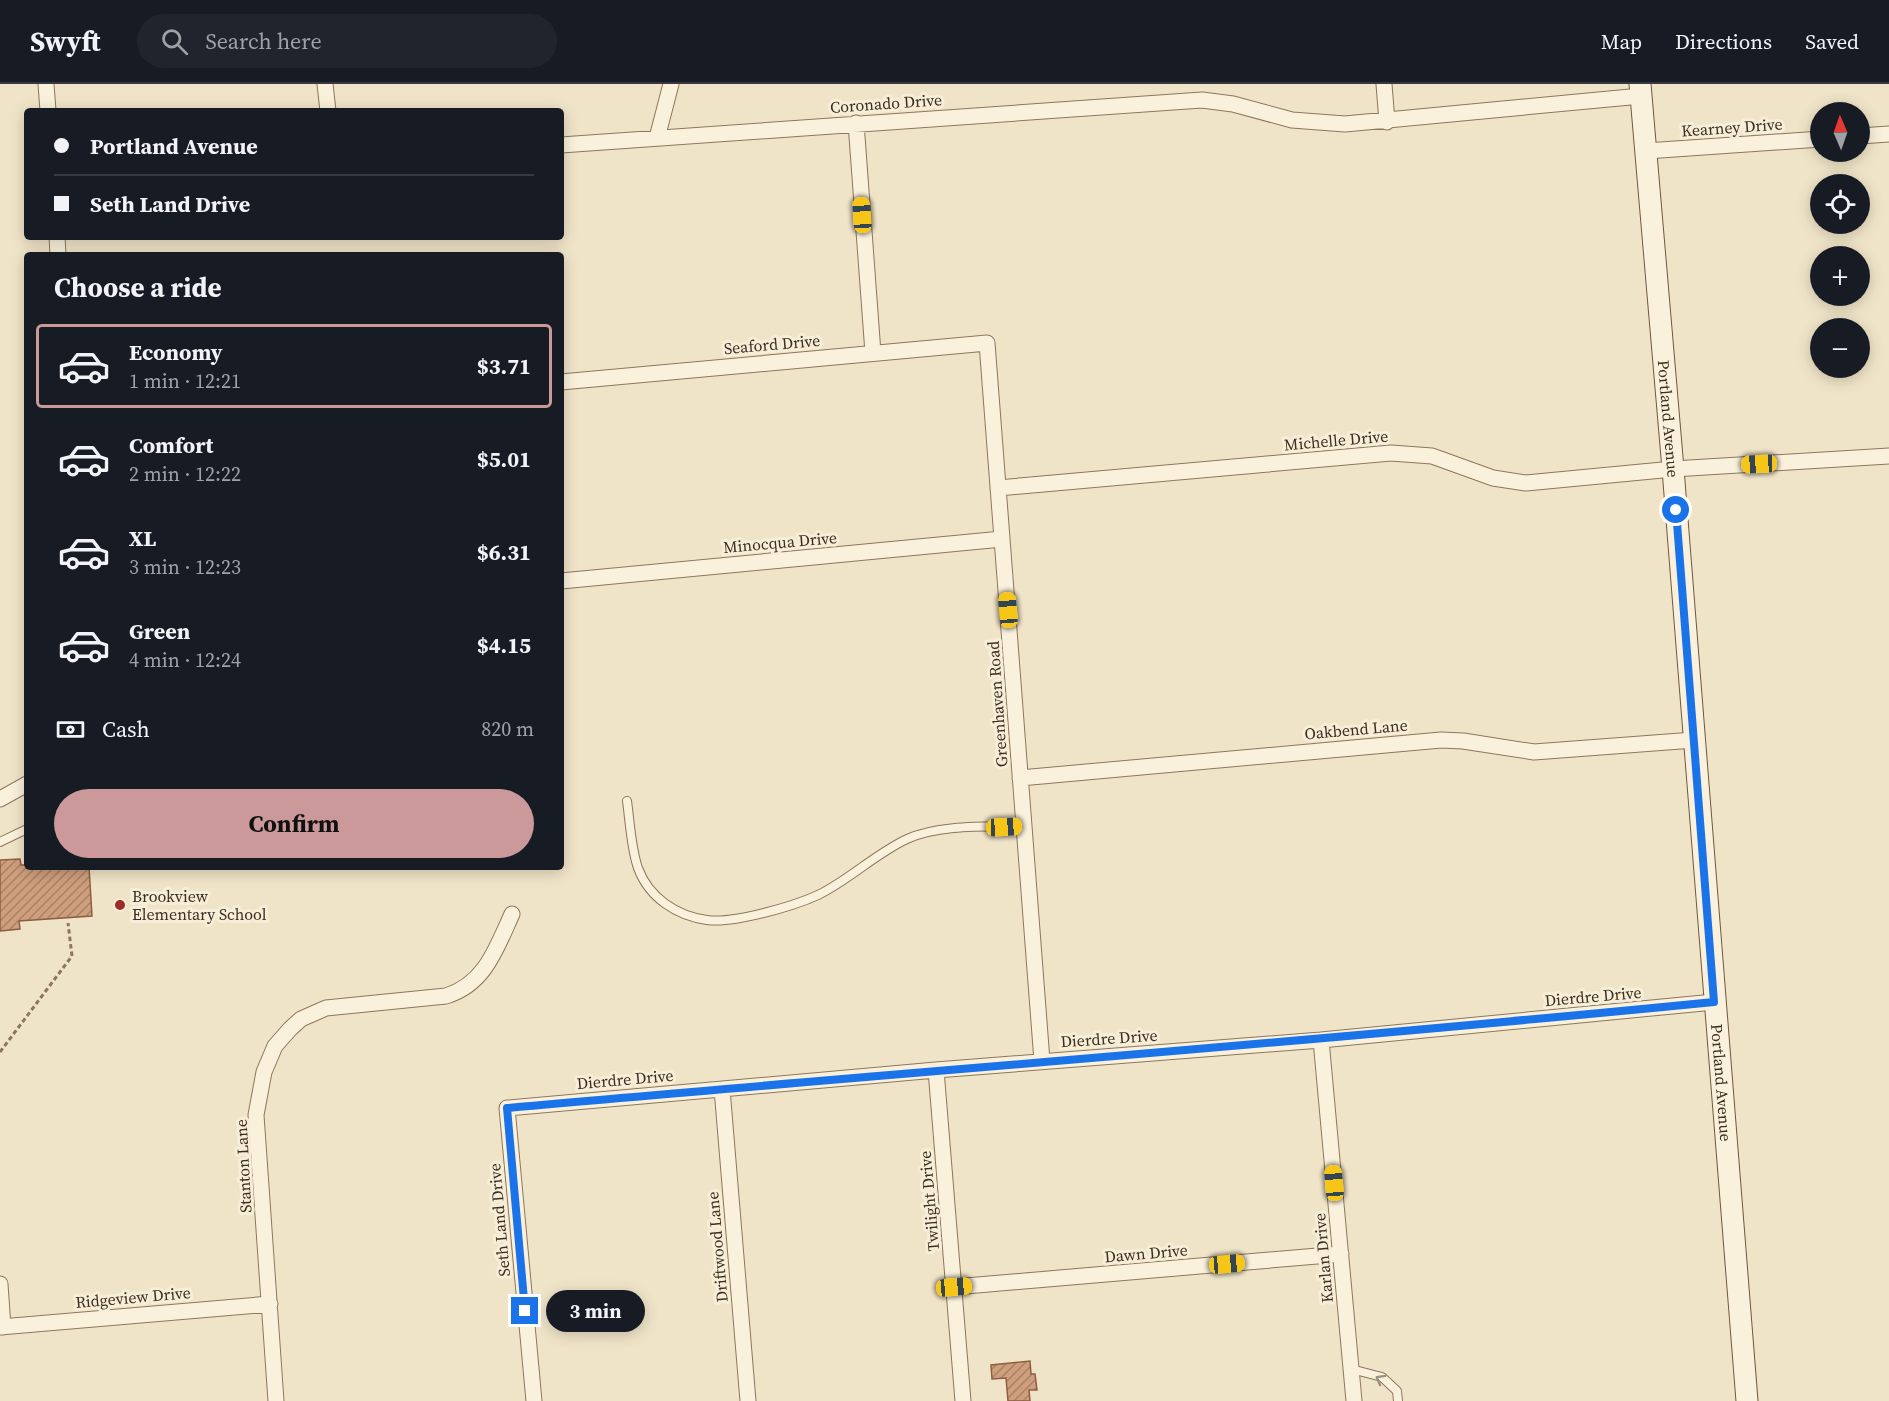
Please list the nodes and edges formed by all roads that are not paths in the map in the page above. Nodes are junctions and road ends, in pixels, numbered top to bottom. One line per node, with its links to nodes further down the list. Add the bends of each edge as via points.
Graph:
1 (46, 84): 6 (street)
2 (325, 84): 7 (street)
3 (671, 84): 12 (street)
4 (1384, 84): 8 (street)
5 (1641, 90): 8 (street, Coronado Drive); 15 (main road, Portland Avenue)
6 (48, 108)
7 (328, 108)
8 (1387, 122): 9 (street, Coronado Drive, via 1292,120 1202,100)
9 (856, 123): 12 (street, Coronado Drive); 17 (street)
10 (1889, 134): 11 (street)
11 (1870, 135)
12 (657, 138): 14 (street, Coronado Drive)
13 (1810, 139): 15 (street, Kearney Drive)
14 (564, 146)
15 (1646, 151): 20 (main road, Portland Avenue)
16 (987, 344): 17 (street, Seaford Drive); 21 (street, Greenhaven Road)
17 (873, 353): 18 (street, Seaford Drive)
18 (564, 382)
19 (1889, 456): 20 (street, Michelle Drive)
20 (1673, 469): 21 (street, Michelle Drive, via 1526,483 1493,478 1432,456 1391,453); 24 (main road, Portland Avenue)
21 (998, 488): 22 (street, Greenhaven Road)
22 (1002, 538): 23 (street, Minocqua Drive); 25 (street, Greenhaven Road)
23 (564, 581)
24 (1694, 740): 25 (street, Oakbend Lane, via 1534,752 1441,740); 33 (main road, Portland Avenue)
25 (1020, 778): 29 (street, Greenhaven Road)
26 (24, 786): 27 (street)
27 (0, 799)
28 (627, 801): 29 (lane, via 638,868 650,890 678,912 709,921 748,917 819,894 909,838 945,830)
29 (1024, 826): 35 (street, Greenhaven Road)
30 (24, 830): 31 (lane)
31 (0, 842)
32 (512, 914): 42 (street, Stanton Lane, via 486,966 460,992 326,1008 301,1019 275,1046 264,1072 256,1116)
33 (1714, 1002): 34 (street, Dierdre Drive); 51 (main road, Portland Avenue)
34 (1321, 1040): 35 (street, Dierdre Drive); 39 (street, Karlan Drive)
35 (1042, 1061): 36 (street, Dierdre Drive)
36 (936, 1070): 37 (street, Dierdre Drive); 41 (street, Twilight Drive)
37 (722, 1089): 38 (street, Dierdre Drive); 47 (street, Driftwood Lane)
38 (507, 1108): 46 (street, Seth Land Drive)
39 (1341, 1254): 41 (street, Dawn Drive); 44 (street, Karlan Drive)
40 (0, 1284): 43 (street)
41 (954, 1287): 48 (street, Twilight Drive)
42 (270, 1304): 43 (street, Ridgeview Drive); 45 (street, Stanton Lane)
43 (2, 1327)
44 (1351, 1368): 49 (street, Karlan Drive); 50 (lane, one-way to 44, via 1397,1391 1382,1377)
45 (276, 1401)
46 (534, 1401)
47 (748, 1401)
48 (963, 1401)
49 (1354, 1401)
50 (1398, 1401)
51 (1747, 1401)

